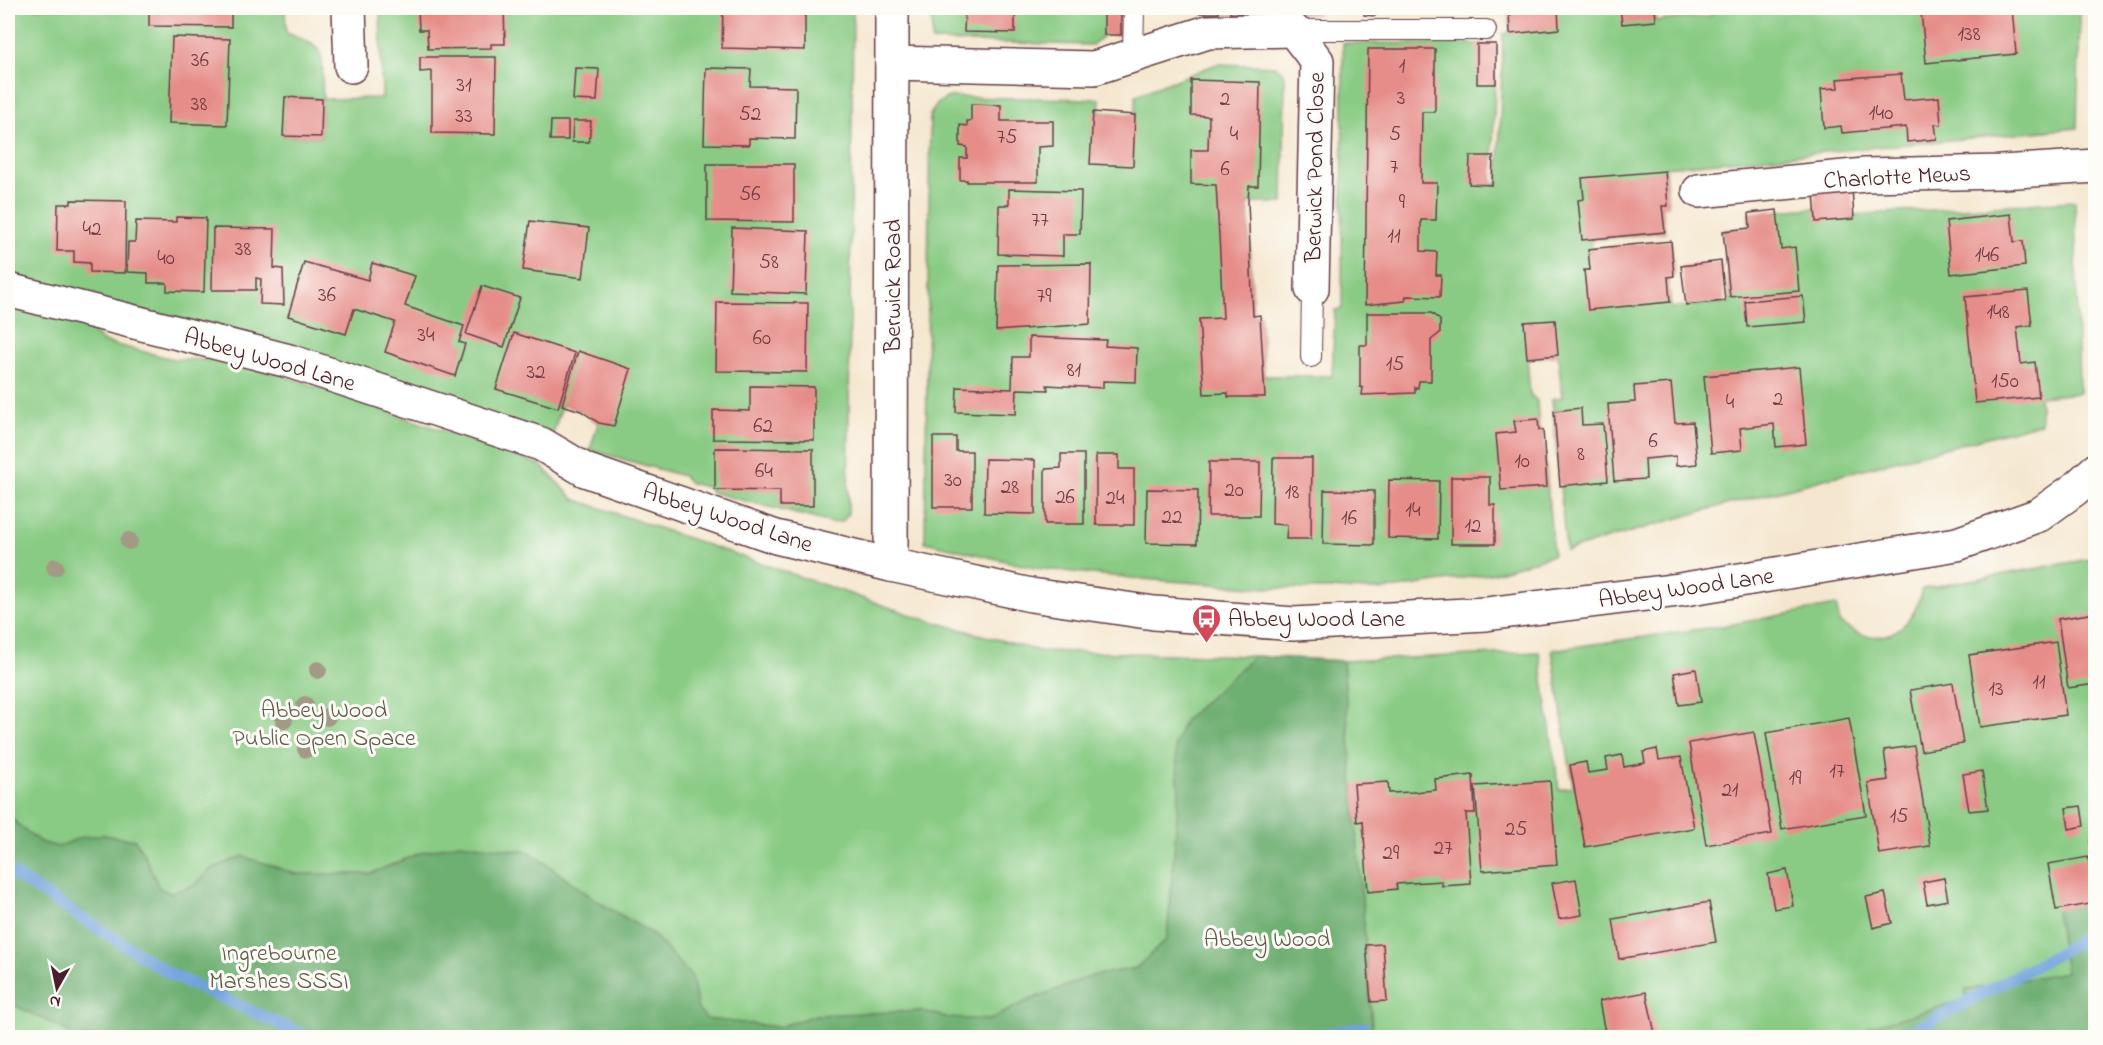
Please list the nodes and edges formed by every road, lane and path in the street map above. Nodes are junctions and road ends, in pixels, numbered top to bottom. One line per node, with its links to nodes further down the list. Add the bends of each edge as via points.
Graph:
1 (349, 8): 8 (street)
2 (892, 8): 7 (street, Berwick Road)
3 (1134, 8): 6 (lane)
4 (1293, 30): 5 (lane); 6 (street, via 1208,32); 11 (street, Berwick Pond Close, via 1317,61)
5 (1486, 30)
6 (1133, 56): 7 (street, via 1094,68)
7 (892, 63): 15 (street, Berwick Road)
8 (351, 66)
9 (2096, 166): 10 (street, Charlotte Mews, via 1865,175)
10 (1699, 191)
11 (1312, 289): 13 (lane, Berwick Pond Close)
12 (8, 290): 15 (street, Abbey Wood Lane, via 289,361 541,444 585,470 776,537)
13 (1311, 357)
14 (2096, 470): 15 (street, Abbey Wood Lane, via 2039,515 1958,544 1679,590 1486,614 1294,624 1154,613 1032,595)
15 (891, 565)

